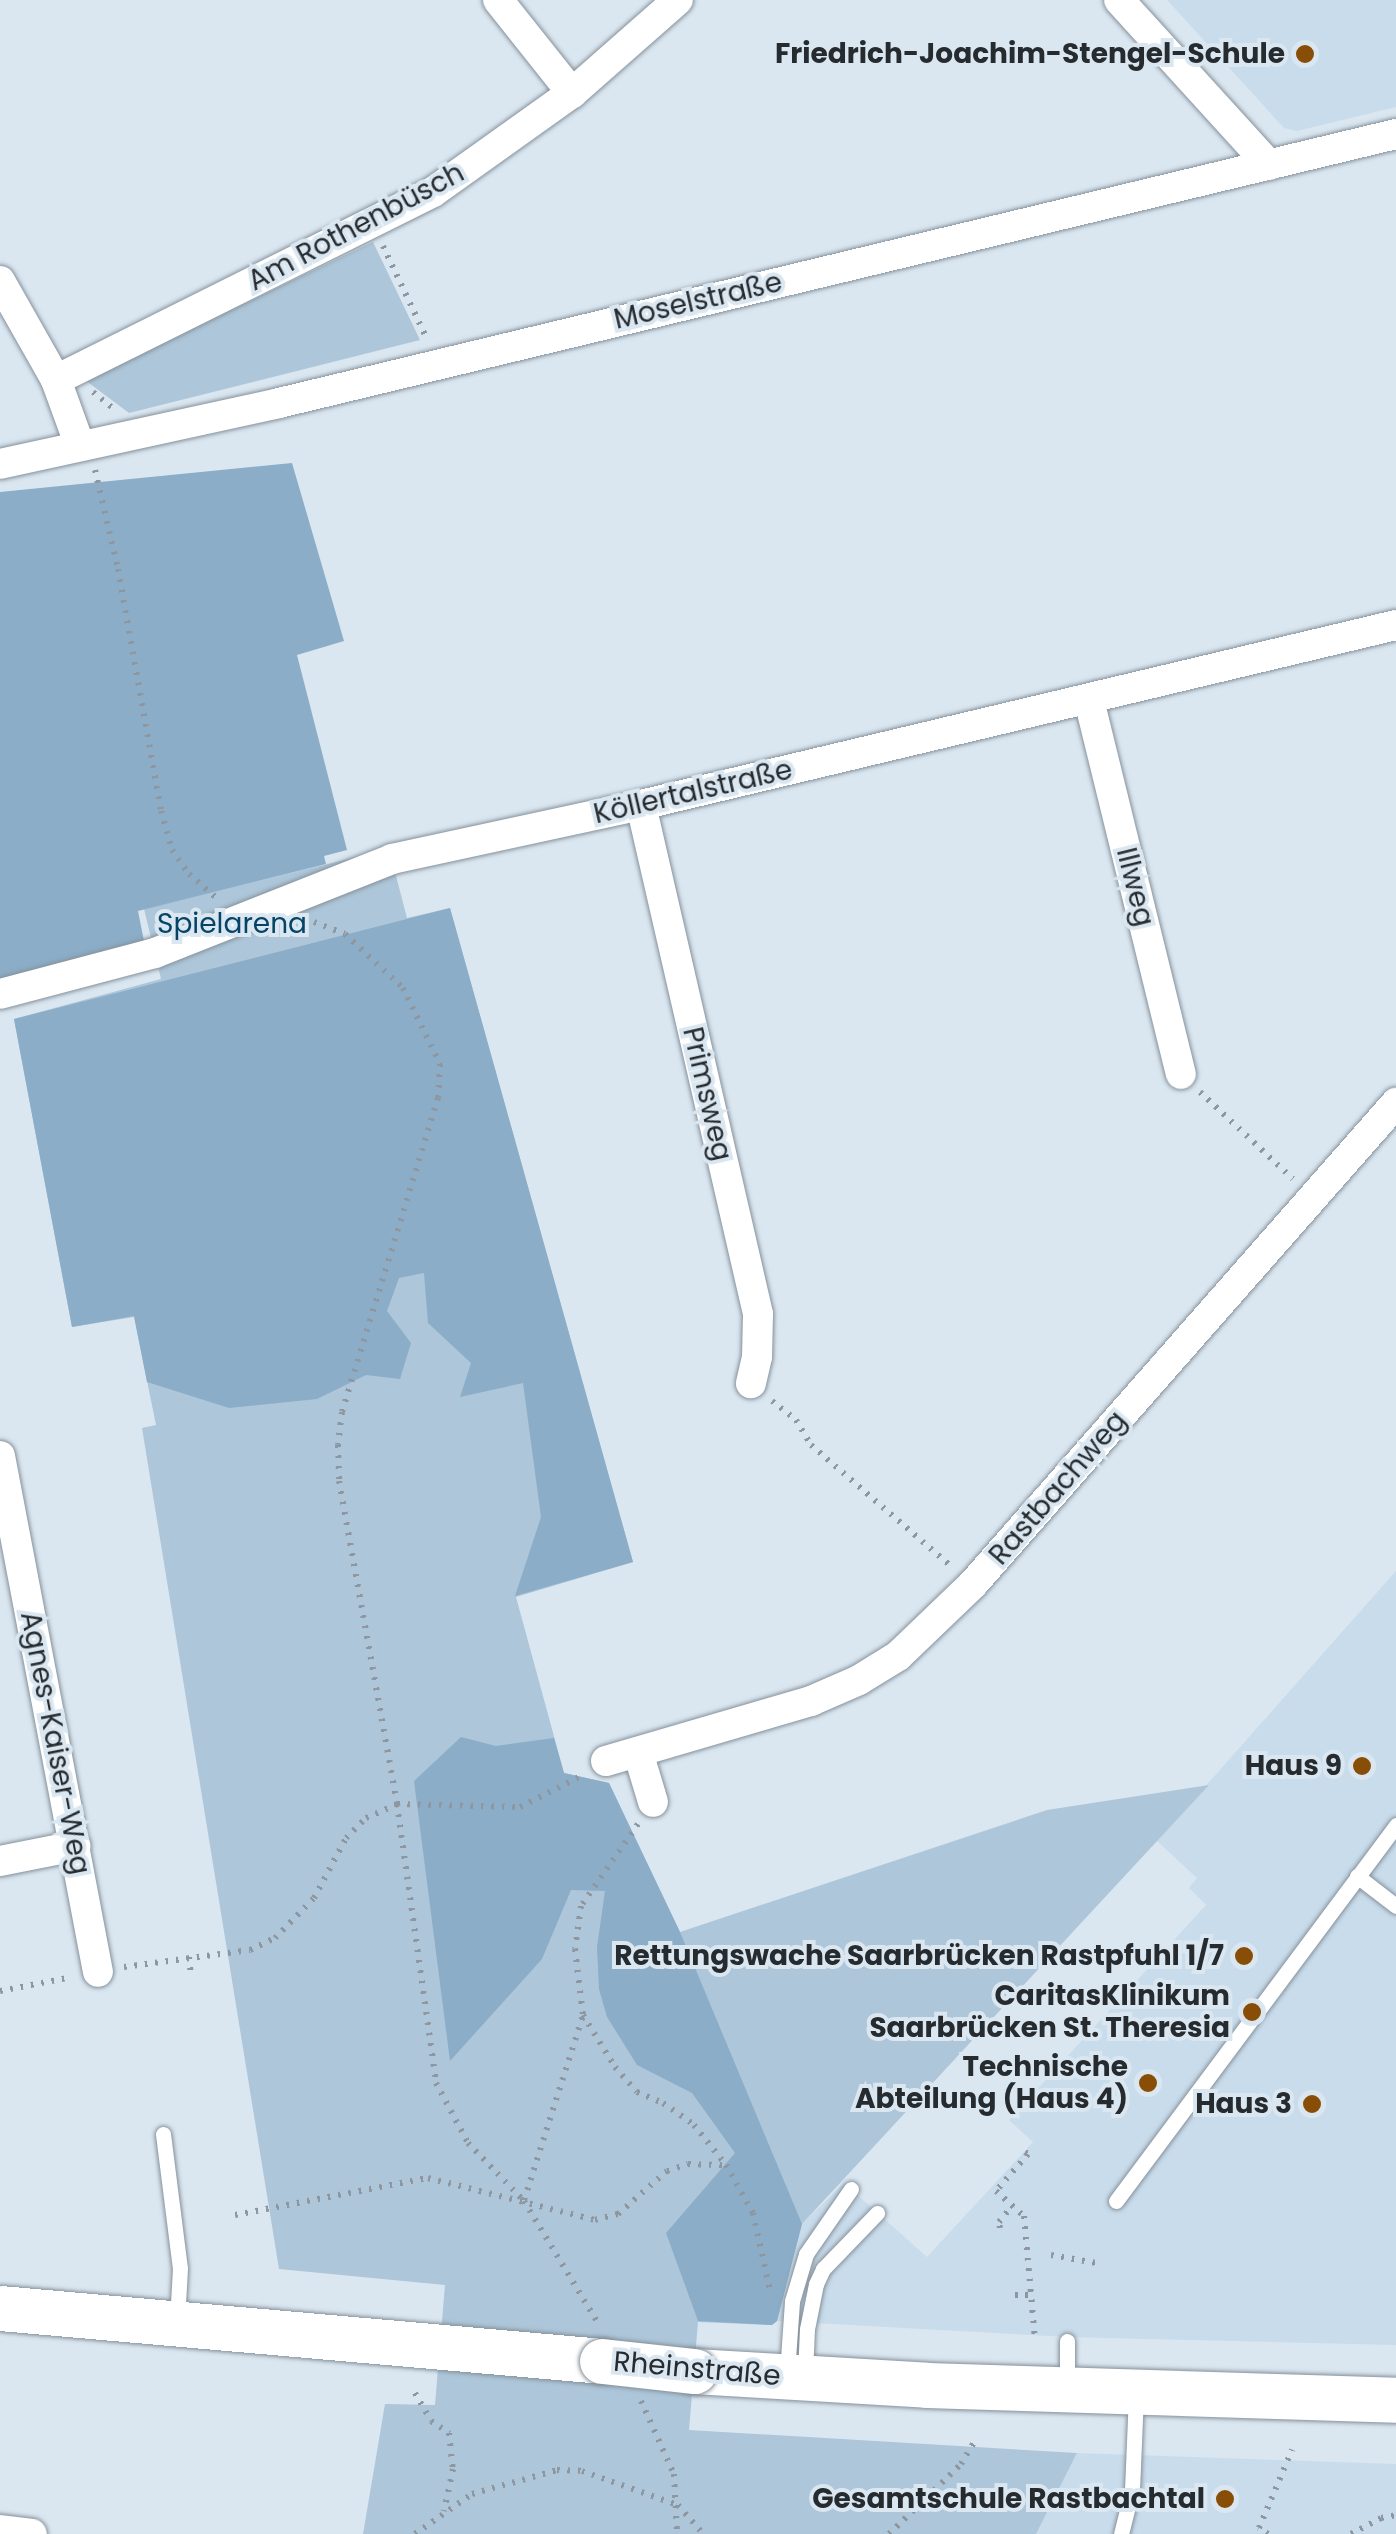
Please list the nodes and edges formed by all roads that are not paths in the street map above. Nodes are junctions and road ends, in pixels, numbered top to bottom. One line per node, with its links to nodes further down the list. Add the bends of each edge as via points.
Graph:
1 (498, 0): 4 (street)
2 (678, 0): 4 (street, Am Rothenbüsch)
3 (1119, 0): 6 (street)
4 (572, 93): 8 (street, Am Rothenbüsch, via 433,192)
5 (1396, 134): 6 (street, Moselstraße)
6 (1269, 165): 9 (street, Moselstraße)
7 (0, 281): 8 (street)
8 (56, 380): 9 (street)
9 (87, 455): 10 (street, Moselstraße)
10 (0, 464)
11 (1396, 624): 12 (street, Köllertalstraße)
12 (1089, 700): 13 (street, Köllertalstraße); 15 (street, Illweg)
13 (640, 805): 14 (street, Köllertalstraße, via 392,859 154,953); 17 (street, Primsweg, via 758,1314)
14 (0, 994)
15 (1181, 1074)
16 (1396, 1104): 20 (street, Rastbachweg, via 974,1584 898,1656 811,1701)
17 (750, 1383)
18 (0, 1456): 19 (street, Agnes-Kaiser-Weg)
19 (14, 1602): 24 (street, Agnes-Kaiser-Weg)
20 (638, 1752): 21 (street, Rastbachweg); 22 (street)
21 (606, 1761)
22 (653, 1802)
23 (1396, 1824): 26 (lane)
24 (76, 1846): 25 (street); 28 (street, Agnes-Kaiser-Weg)
25 (0, 1861)
26 (1357, 1876): 27 (lane); 31 (lane)
27 (1396, 1906)
28 (98, 1972)
29 (164, 2134): 36 (lane, via 180,2268)
30 (851, 2189): 33 (lane)
31 (1116, 2201)
32 (878, 2213): 34 (lane)
33 (815, 2239): 34 (lane, via 837,2236); 38 (lane, via 792,2302)
34 (845, 2246): 38 (lane, via 816,2284)
35 (0, 2308): 36 (street, Rheinstraße)
36 (177, 2325): 38 (street, Rheinstraße, bridge)
37 (1067, 2341): 39 (lane)
38 (796, 2377): 39 (street, Rheinstraße)
39 (1067, 2390): 40 (street, Rheinstraße)
40 (1136, 2392): 41 (street, Rheinstraße); 44 (lane, via 1132,2490)
41 (1390, 2400)
42 (0, 2530): 43 (street)
43 (32, 2534)
44 (1121, 2534)

